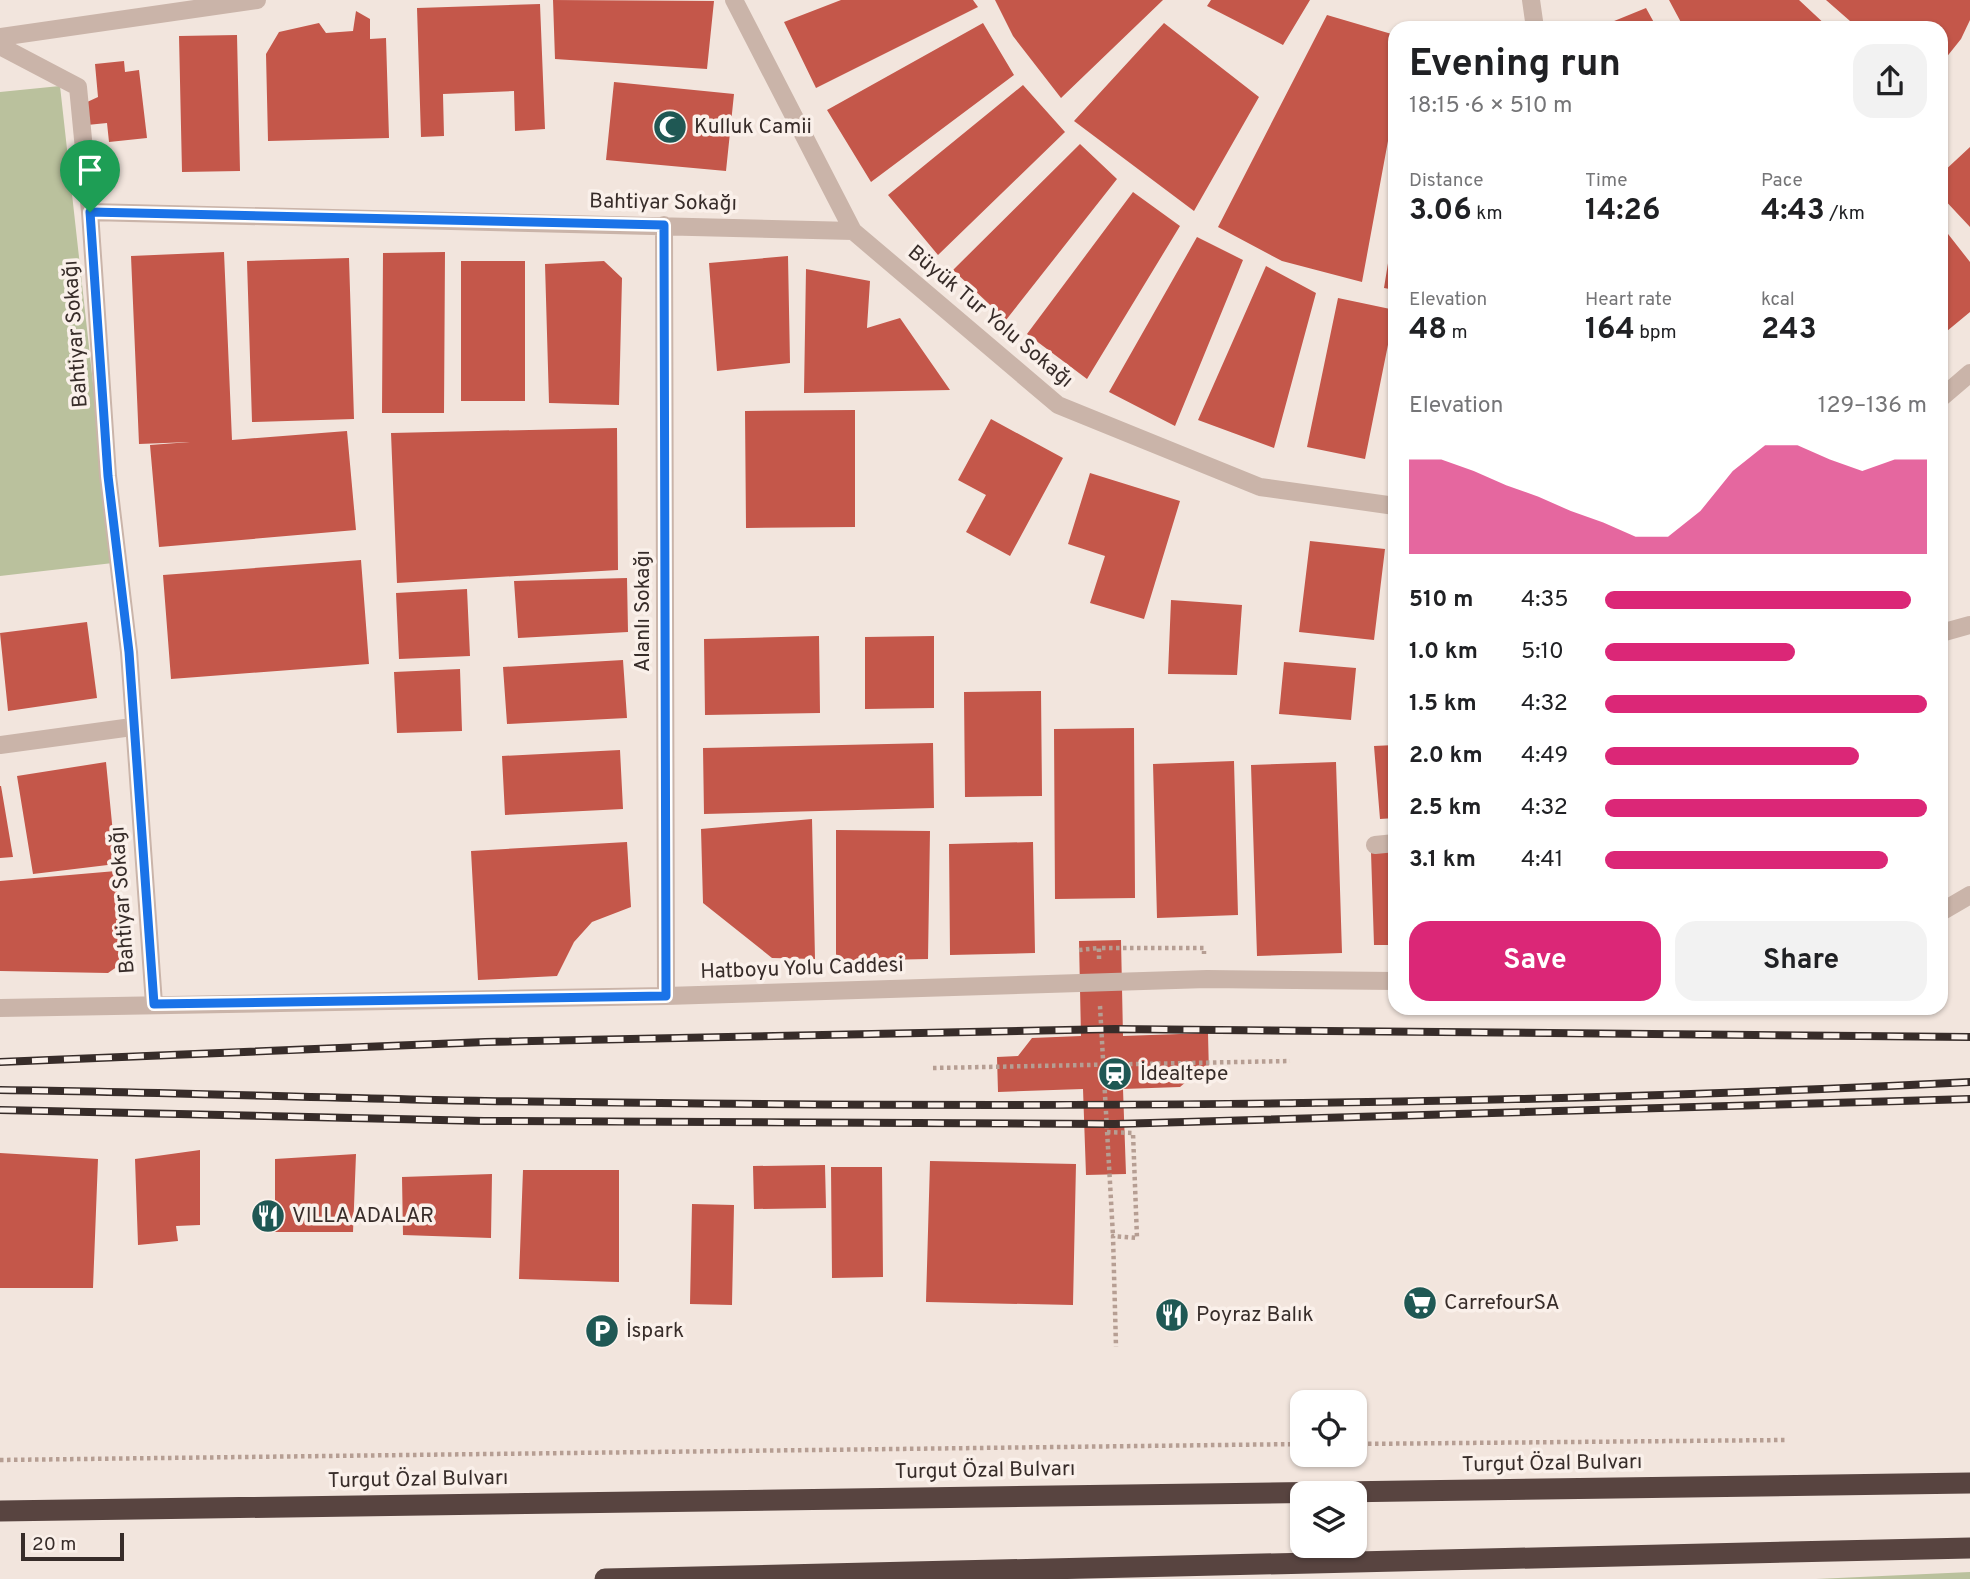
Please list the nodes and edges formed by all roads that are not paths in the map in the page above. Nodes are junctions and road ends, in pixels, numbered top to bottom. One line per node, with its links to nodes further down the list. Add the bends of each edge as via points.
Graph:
1 (257, 0): 5 (street)
2 (734, 0): 9 (street, Büyük Tur Yolu Sokağı)
3 (1531, 0): 4 (street)
4 (1534, 21)
5 (0, 37)
6 (0, 46): 7 (street, via 78,87)
7 (90, 212): 8 (street, Bahtiyar Sokağı); 15 (street, Bahtiyar Sokağı, via 108,476 129,652)
8 (664, 225): 9 (street, Bahtiyar Sokağı); 22 (street, Alanlı Sokağı)
9 (853, 231): 12 (street, Büyük Tur Yolu Sokağı, via 1058,405 1260,487)
10 (1970, 373): 11 (street)
11 (1948, 392)
12 (1388, 505)
13 (1970, 625): 14 (street)
14 (1948, 631)
15 (132, 727): 16 (street); 23 (street, Bahtiyar Sokağı)
16 (0, 745)
17 (1388, 844): 18 (street)
18 (1375, 845)
19 (1970, 895): 20 (street)
20 (1948, 908)
21 (1388, 981): 22 (street, Hatboyu Yolu Caddesi, via 1207,979)
22 (666, 996): 23 (street, Hatboyu Yolu Caddesi)
23 (154, 1004): 24 (street, Hatboyu Yolu Caddesi)
24 (0, 1008)
25 (1970, 1483): 26 (highway, Turgut Özal Bulvarı)
26 (0, 1511)
27 (1970, 1548): 28 (highway)
28 (605, 1579)

